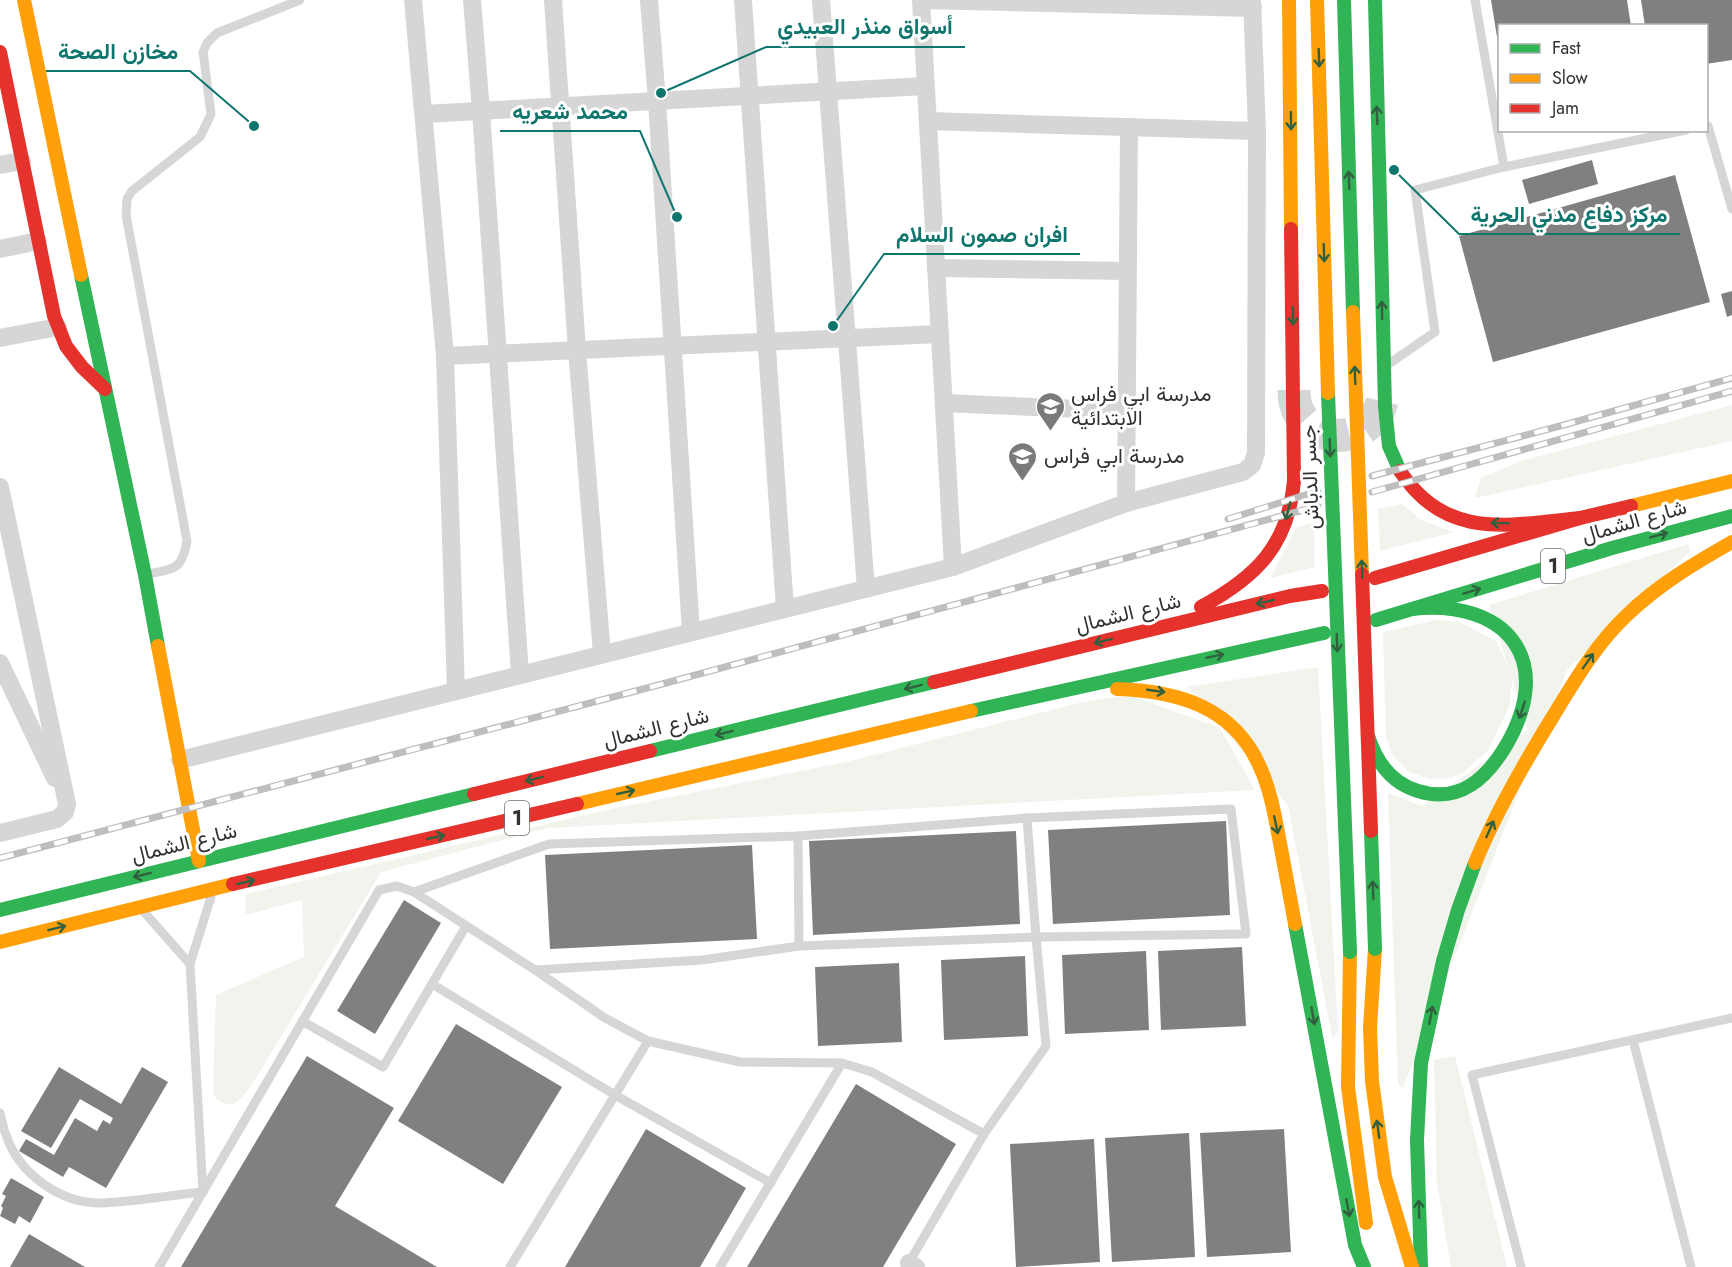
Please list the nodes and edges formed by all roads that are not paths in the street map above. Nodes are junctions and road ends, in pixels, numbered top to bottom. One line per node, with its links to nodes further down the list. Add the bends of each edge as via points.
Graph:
1 (24, 0): 50 (main road)
2 (300, 0): 60 (lane, via 217,33 207,43 203,52 211,114 200,137 132,191 127,200 126,215 187,541 182,560 174,569)
3 (413, 0): 26 (street)
4 (472, 0): 25 (street)
5 (553, 0): 24 (street)
6 (649, 0): 23 (street)
7 (743, 0): 22 (street)
8 (821, 0): 21 (street)
9 (921, 0): 15 (street); 20 (street)
10 (1289, 0): 67 (main road, one-way to 67, via 1295,463 1288,514 1266,556 1238,585)
11 (1317, 0): 108 (main road, جسر الدباش, one-way to 108, bridge, via 1350,952 1348,1088)
12 (1344, 0): 75 (main road, one-way to 12, bridge)
13 (1375, 0): 49 (main road, one-way to 13)
14 (1475, 0): 34 (lane)
15 (1031, 2): 16 (street)
16 (1140, 3): 17 (street)
17 (1252, 4): 30 (street)
18 (0, 52): 19 (main road)
19 (2, 74): 32 (main road)
20 (925, 86): 21 (street); 27 (street)
21 (828, 91): 22 (street); 43 (street)
22 (750, 95): 23 (street); 44 (street)
23 (657, 101): 24 (street); 45 (street)
24 (559, 106): 25 (street); 46 (street)
25 (481, 111): 26 (street); 47 (street)
26 (424, 114): 48 (street)
27 (928, 121): 29 (street); 38 (street)
28 (1708, 126): 35 (lane)
29 (1129, 127): 30 (street); 39 (street)
30 (1257, 131): 55 (street, via 1256,453 1252,465 1243,472)
31 (1676, 132): 34 (lane)
32 (22, 161): 33 (street); 36 (main road)
33 (0, 165)
34 (1504, 167): 49 (lane, via 1415,190 1435,332)
35 (1732, 209)
36 (38, 241): 37 (street); 40 (main road)
37 (0, 249)
38 (936, 268): 39 (street); 41 (street)
39 (1128, 271): 52 (street)
40 (58, 327): 42 (street); 50 (main road, via 82,367)
41 (940, 334): 43 (street); 51 (street)
42 (0, 338)
43 (847, 338): 44 (street); 62 (street)
44 (766, 342): 45 (street); 64 (street)
45 (672, 346): 46 (street); 68 (street)
46 (577, 350): 47 (street); 70 (street)
47 (497, 354): 48 (street); 72 (street)
48 (445, 356): 73 (street)
49 (1383, 368): 57 (main road, one-way to 49, via 1473,523 1430,504 1407,482 1394,462)
50 (105, 389): 60 (main road)
51 (944, 403): 52 (street); 59 (street)
52 (1126, 411): 55 (street)
53 (1732, 481): 57 (main road, شارع الشمال / 1)
54 (0, 487): 77 (street)
55 (1126, 503): 59 (street)
56 (1732, 516): 65 (main road, شارع الشمال / 1, one-way to 56)
57 (1580, 518): 61 (main road, شارع الشمال / 1)
58 (1732, 542): 110 (main road, one-way to 58, via 1417,1148 1422,1060 1443,957 1478,856 1524,765 1597,649 1616,626 1663,584)
59 (953, 567): 62 (street)
60 (145, 574): 76 (main road)
61 (1375, 578)
62 (866, 589): 64 (street)
63 (1322, 591): 67 (main road, شارع الشمال / 1, one-way to 67)
64 (785, 609): 68 (street)
65 (1412, 609): 66 (main road, شارع الشمال / 1); 75 (main road, one-way to 75, via 1467,611 1502,629 1524,661 1524,710 1487,772 1455,792 1431,794 1391,776 1374,754)
66 (1376, 620)
67 (1160, 627): 81 (main road, شارع الشمال / 1, one-way to 81)
68 (691, 632): 70 (street)
69 (1324, 633): 74 (main road, 1, one-way to 69)
70 (602, 654): 72 (street)
71 (0, 663): 77 (street)
72 (520, 674): 73 (street)
73 (456, 690): 76 (street)
74 (1035, 696): 82 (main road, 1, one-way to 74); 107 (main road, one-way to 107, via 1136,689 1169,693 1215,714 1251,748 1275,817 1354,1245)
75 (1368, 736): 109 (main road, one-way to 75, bridge, via 1385,1177 1372,1081 1370,1028 1375,949)
76 (180, 760): 81 (main road)
77 (68, 804): 79 (street, via 57,819)
78 (1027, 818): 80 (lane); 87 (lane); 87 (lane, via 1231,809 1246,934)
79 (0, 833)
80 (798, 836): 83 (lane, via 549,844); 89 (lane)
81 (199, 861): 85 (main road, شارع الشمال / 1, one-way to 85)
82 (214, 889): 84 (main road, 1); 90 (lane)
83 (414, 892): 86 (lane); 94 (lane, via 397,886 379,890)
84 (140, 907): 88 (main road, 1, one-way to 84); 90 (lane)
85 (0, 910)
86 (466, 926): 91 (lane); 92 (lane)
87 (1036, 937): 89 (lane); 100 (lane, via 1046,1046)
88 (0, 942)
89 (799, 946): 91 (lane, via 702,960)
90 (190, 964): 102 (lane)
91 (535, 970): 96 (lane, via 605,1018)
92 (432, 984): 94 (lane, via 383,1067); 98 (lane)
93 (1732, 1018): 95 (lane)
94 (302, 1021): 102 (lane)
95 (1633, 1040): 111 (lane, via 1472,1075); 112 (lane)
96 (648, 1041): 97 (lane, via 740,1062); 98 (lane)
97 (842, 1063): 100 (lane, via 872,1072); 101 (lane)
98 (615, 1095): 101 (lane); 105 (lane)
99 (0, 1113): 102 (lane, via 17,1158 33,1176 76,1200 100,1203)
100 (984, 1134): 103 (lane)
101 (771, 1183): 106 (lane)
102 (203, 1192): 104 (lane)
103 (910, 1266)
104 (159, 1267)
105 (510, 1267)
106 (720, 1267)
107 (1364, 1267)
108 (1375, 1267)
109 (1412, 1267)
110 (1421, 1267)
111 (1521, 1267)
112 (1691, 1267)

